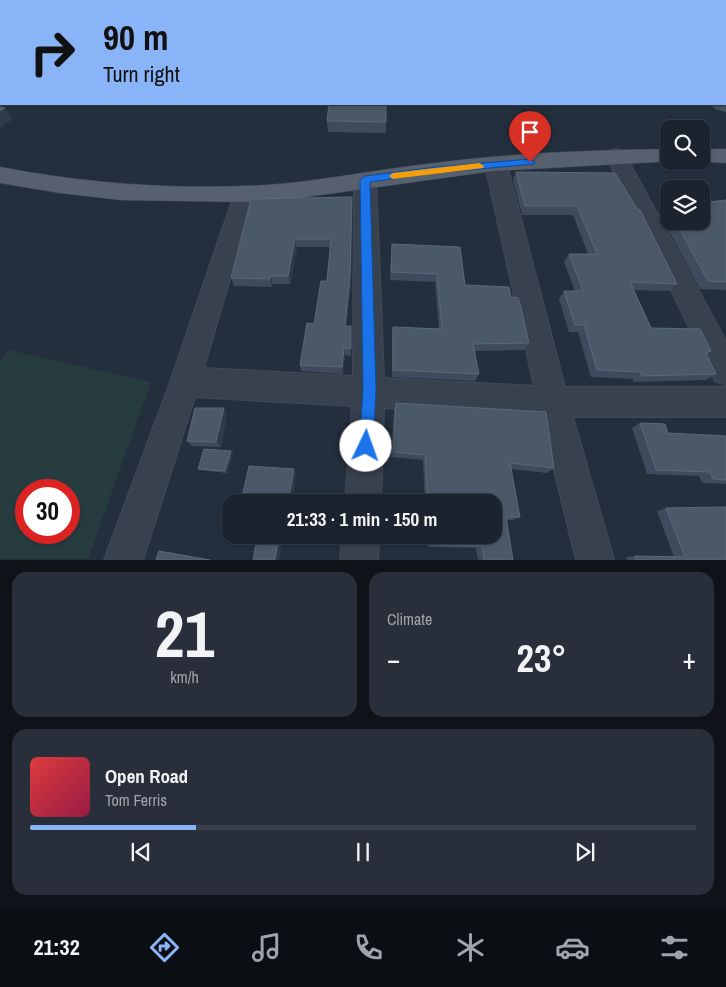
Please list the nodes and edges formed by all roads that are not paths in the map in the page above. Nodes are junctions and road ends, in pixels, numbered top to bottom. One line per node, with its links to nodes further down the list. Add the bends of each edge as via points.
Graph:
1 (616, 156): 2 (main road); 5 (main road); 9 (street)
2 (660, 156)
3 (710, 156): 4 (main road)
4 (726, 156)
5 (496, 165): 7 (main road); 12 (street)
6 (0, 175): 8 (main road, via 43,184 128,194)
7 (365, 180): 8 (main road); 11 (street)
8 (244, 194): 10 (street)
9 (726, 371)
10 (184, 382): 11 (street); 16 (street)
11 (370, 390): 12 (street); 14 (street)
12 (552, 402): 13 (street); 18 (street)
13 (726, 402)
14 (363, 494)
15 (360, 544): 17 (street)
16 (123, 560)
17 (359, 560)
18 (595, 560)

